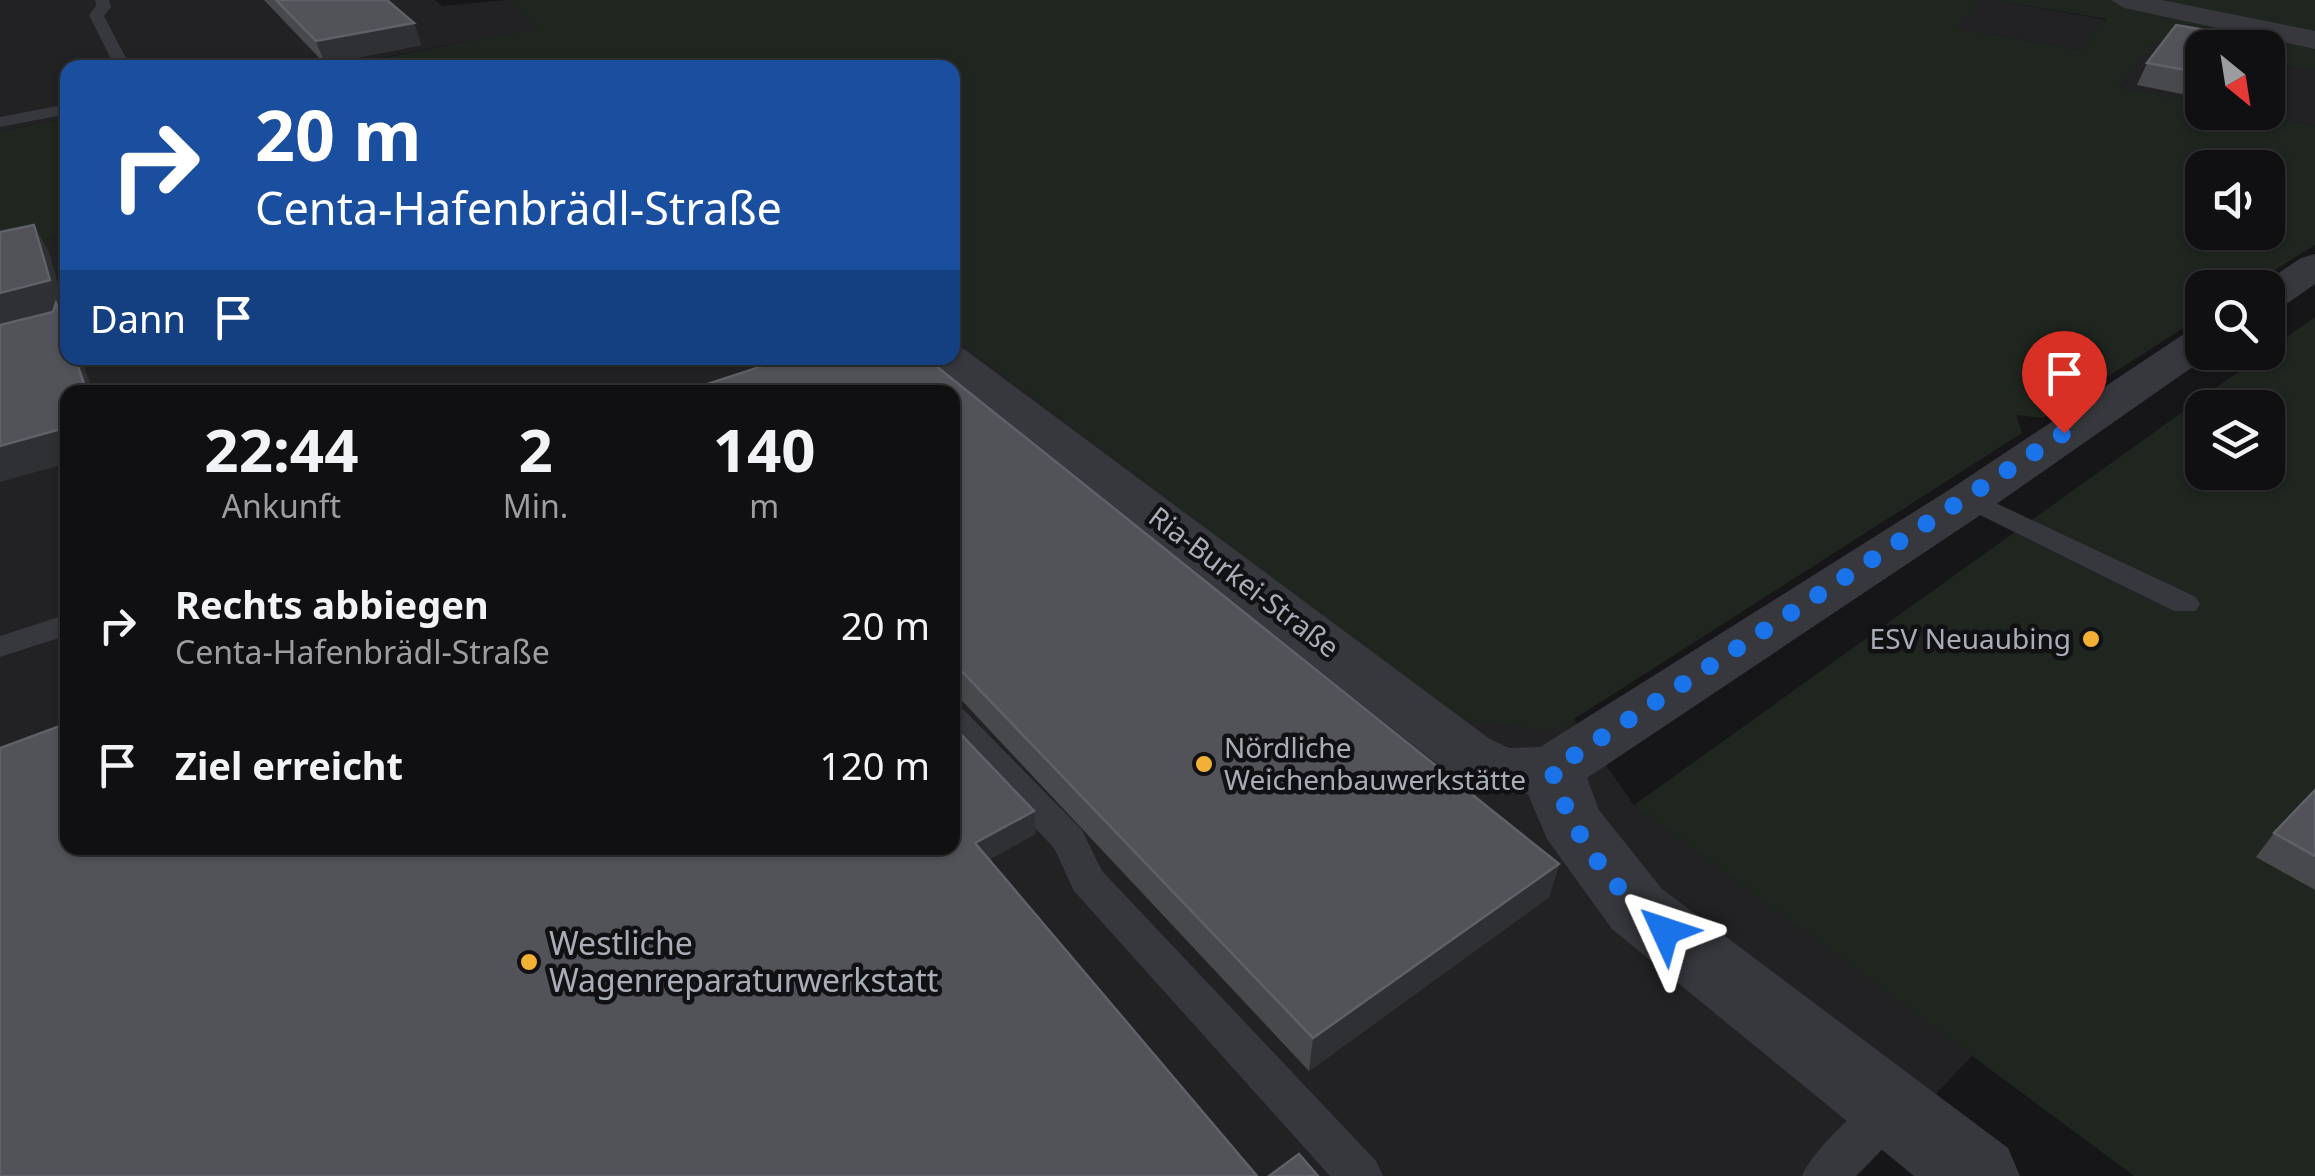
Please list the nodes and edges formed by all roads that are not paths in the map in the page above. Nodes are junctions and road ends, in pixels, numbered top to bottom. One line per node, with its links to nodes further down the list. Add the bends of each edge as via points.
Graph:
1 (102, 0): 4 (lane, via 96,15)
2 (2124, 0): 3 (street)
3 (2315, 40)
4 (119, 60)
5 (60, 111): 6 (lane)
6 (0, 122)
7 (2315, 266): 8 (street)
8 (2285, 286)
9 (2185, 353): 11 (street)
10 (958, 365): 16 (street, Ria-Burkei-Straße, via 1468,756 1500,771)
11 (1970, 499): 12 (lane); 16 (street)
12 (2185, 604)
13 (60, 627): 14 (lane)
14 (0, 647)
15 (960, 726): 18 (lane, via 1069,840 1087,880)
16 (1552, 770): 17 (street, via 1570,822 1637,909)
17 (1893, 1109): 19 (lane); 20 (street)
18 (1360, 1176)
19 (1825, 1176)
20 (1978, 1176)

